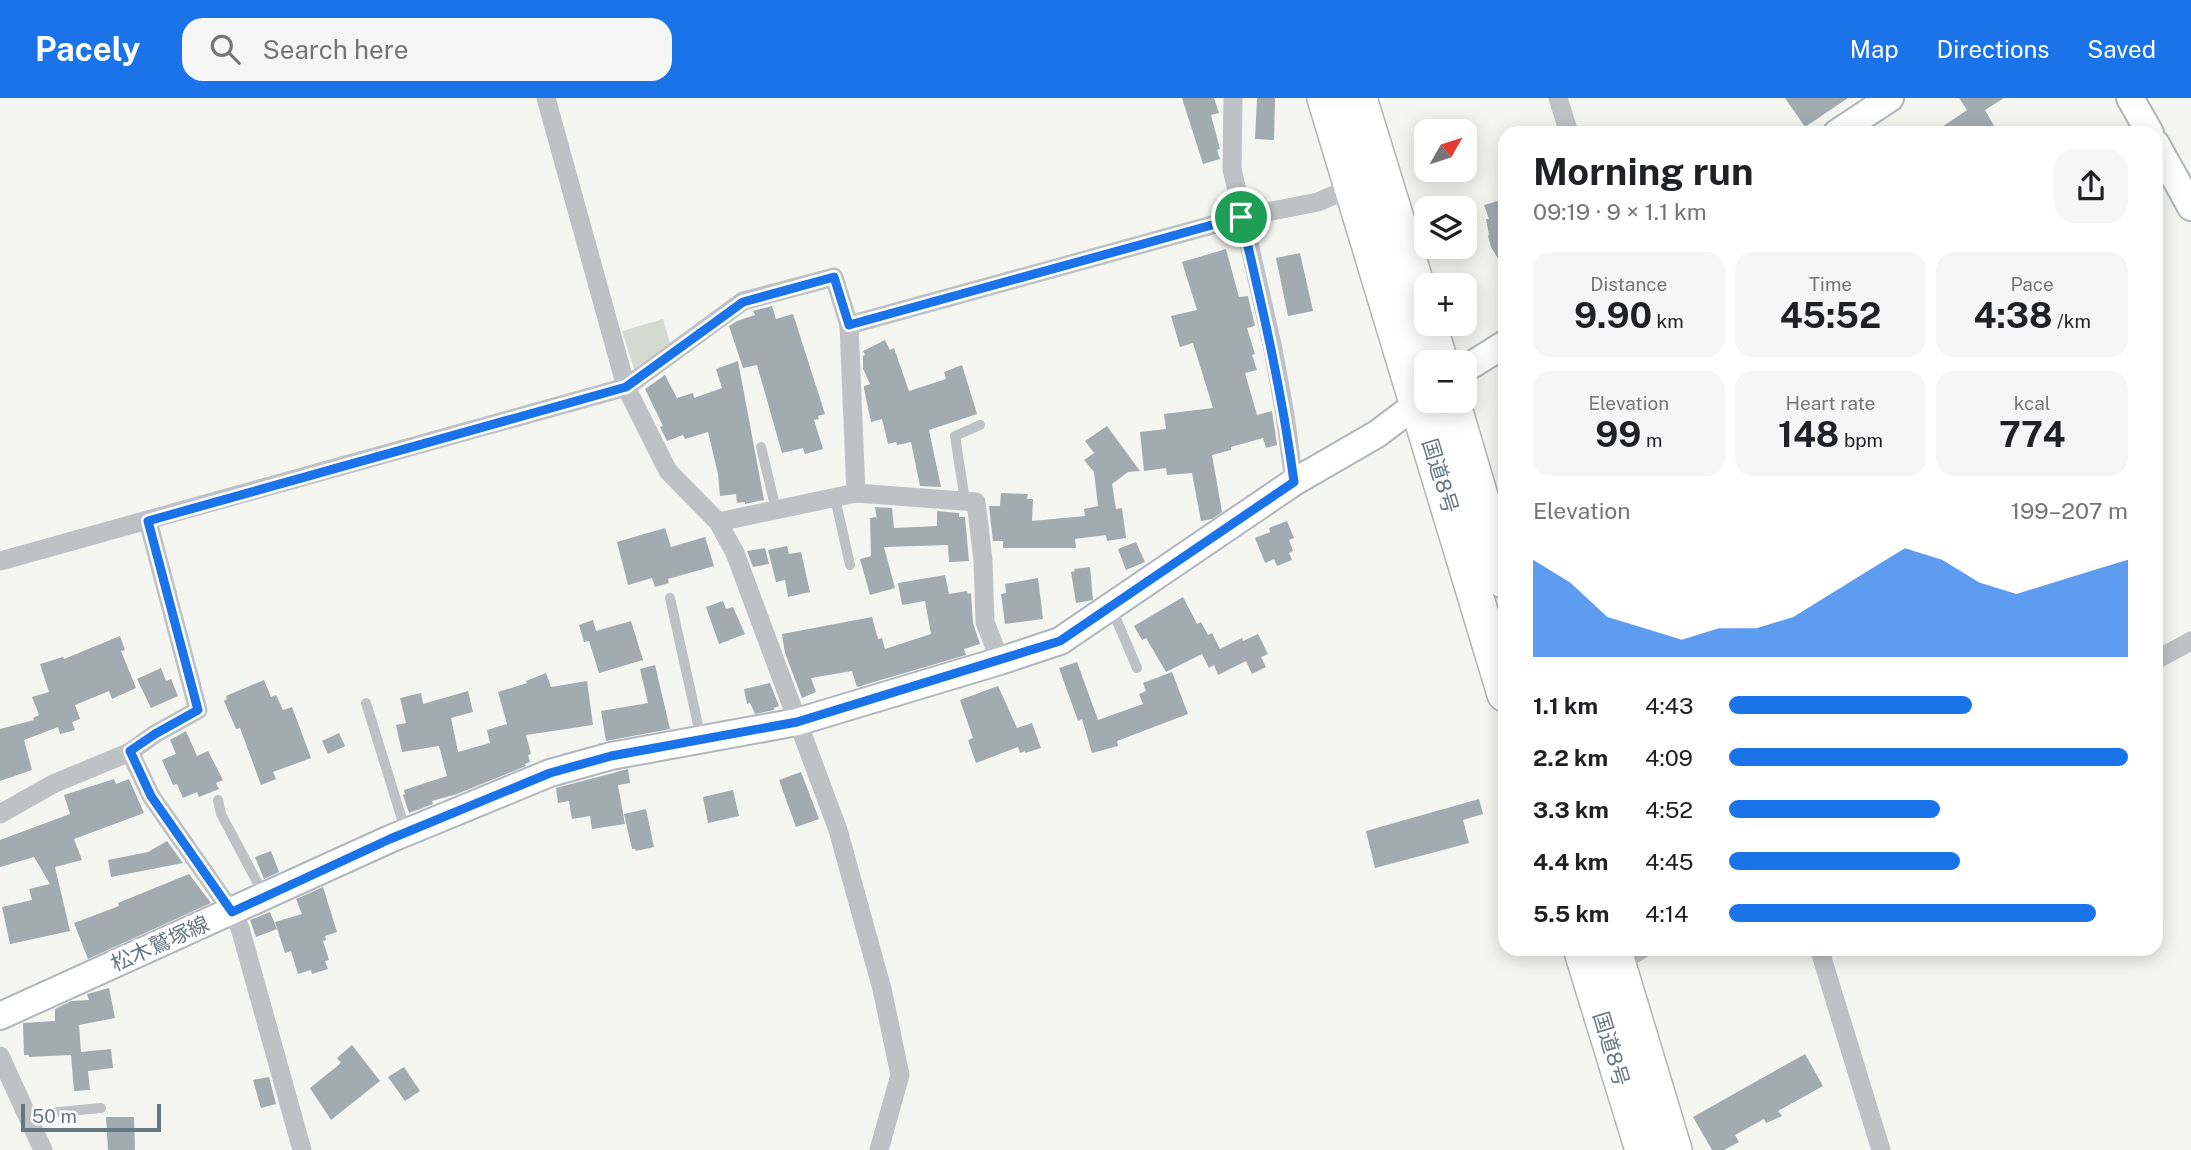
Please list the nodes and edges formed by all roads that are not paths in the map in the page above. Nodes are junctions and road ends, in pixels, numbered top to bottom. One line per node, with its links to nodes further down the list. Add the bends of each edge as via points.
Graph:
1 (546, 98): 20 (street)
2 (1233, 98): 14 (street, via 1233,169)
3 (1325, 98): 12 (highway, 国道8号)
4 (1359, 98): 15 (highway)
5 (1558, 98): 8 (street)
6 (1890, 98): 9 (main road)
7 (2130, 98): 10 (main road)
8 (1567, 126)
9 (1848, 126)
10 (2146, 126)
11 (2163, 157): 13 (main road)
12 (1353, 187): 14 (street, via 1318,202); 18 (highway, 国道8号)
13 (2191, 207)
14 (1241, 217): 16 (street); 26 (street, via 1273,349)
15 (1414, 277)
16 (849, 325): 20 (street, via 834,277 743,302); 27 (street)
17 (1498, 348): 19 (main road)
18 (1414, 351)
19 (1477, 362)
20 (626, 387): 31 (street); 32 (street, via 668,471)
21 (1414, 411): 26 (main road, 松木鷲塚線)
22 (1435, 413): 41 (highway, 国道8号)
23 (1437, 413): 34 (highway, 国道8号)
24 (980, 425): 29 (lane, via 955,436)
25 (761, 447): 30 (lane)
26 (1294, 482): 37 (main road, 松木鷲塚線)
27 (856, 493): 28 (street); 29 (street)
28 (835, 498): 30 (street); 35 (lane)
29 (965, 501): 40 (street, via 976,502 985,622)
30 (776, 510): 32 (street)
31 (148, 521): 33 (street); 46 (street, via 198,710)
32 (719, 522): 44 (street, via 735,553)
33 (0, 561)
34 (1498, 564)
35 (850, 565)
36 (670, 598): 45 (lane)
37 (1110, 606): 40 (main road, 松木鷲塚線, via 1060,641); 42 (lane)
38 (2191, 641): 39 (street)
39 (2163, 656)
40 (1000, 661): 44 (main road, 松木鷲塚線)
41 (1498, 666)
42 (1137, 668)
43 (366, 703): 49 (lane)
44 (797, 722): 45 (main road, 松木鷲塚線); 61 (street, via 838,830 900,1075)
45 (702, 738): 49 (main road, 松木鷲塚線, via 550,773)
46 (130, 751): 48 (street, via 53,784); 51 (street, via 151,796)
47 (218, 800): 50 (lane)
48 (0, 814)
49 (406, 832): 50 (main road, 松木鷲塚線)
50 (265, 897): 51 (main road, 松木鷲塚線)
51 (232, 912): 55 (main road, 松木鷲塚線); 60 (street)
52 (1583, 956): 62 (highway, 国道8号)
53 (1626, 956): 63 (highway, 国道8号)
54 (1821, 956): 64 (street)
55 (0, 1016)
56 (0, 1056): 58 (street)
57 (101, 1108): 58 (lane)
58 (27, 1115): 59 (street)
59 (43, 1150)
60 (302, 1150)
61 (879, 1150)
62 (1643, 1150)
63 (1674, 1150)
64 (1881, 1150)

